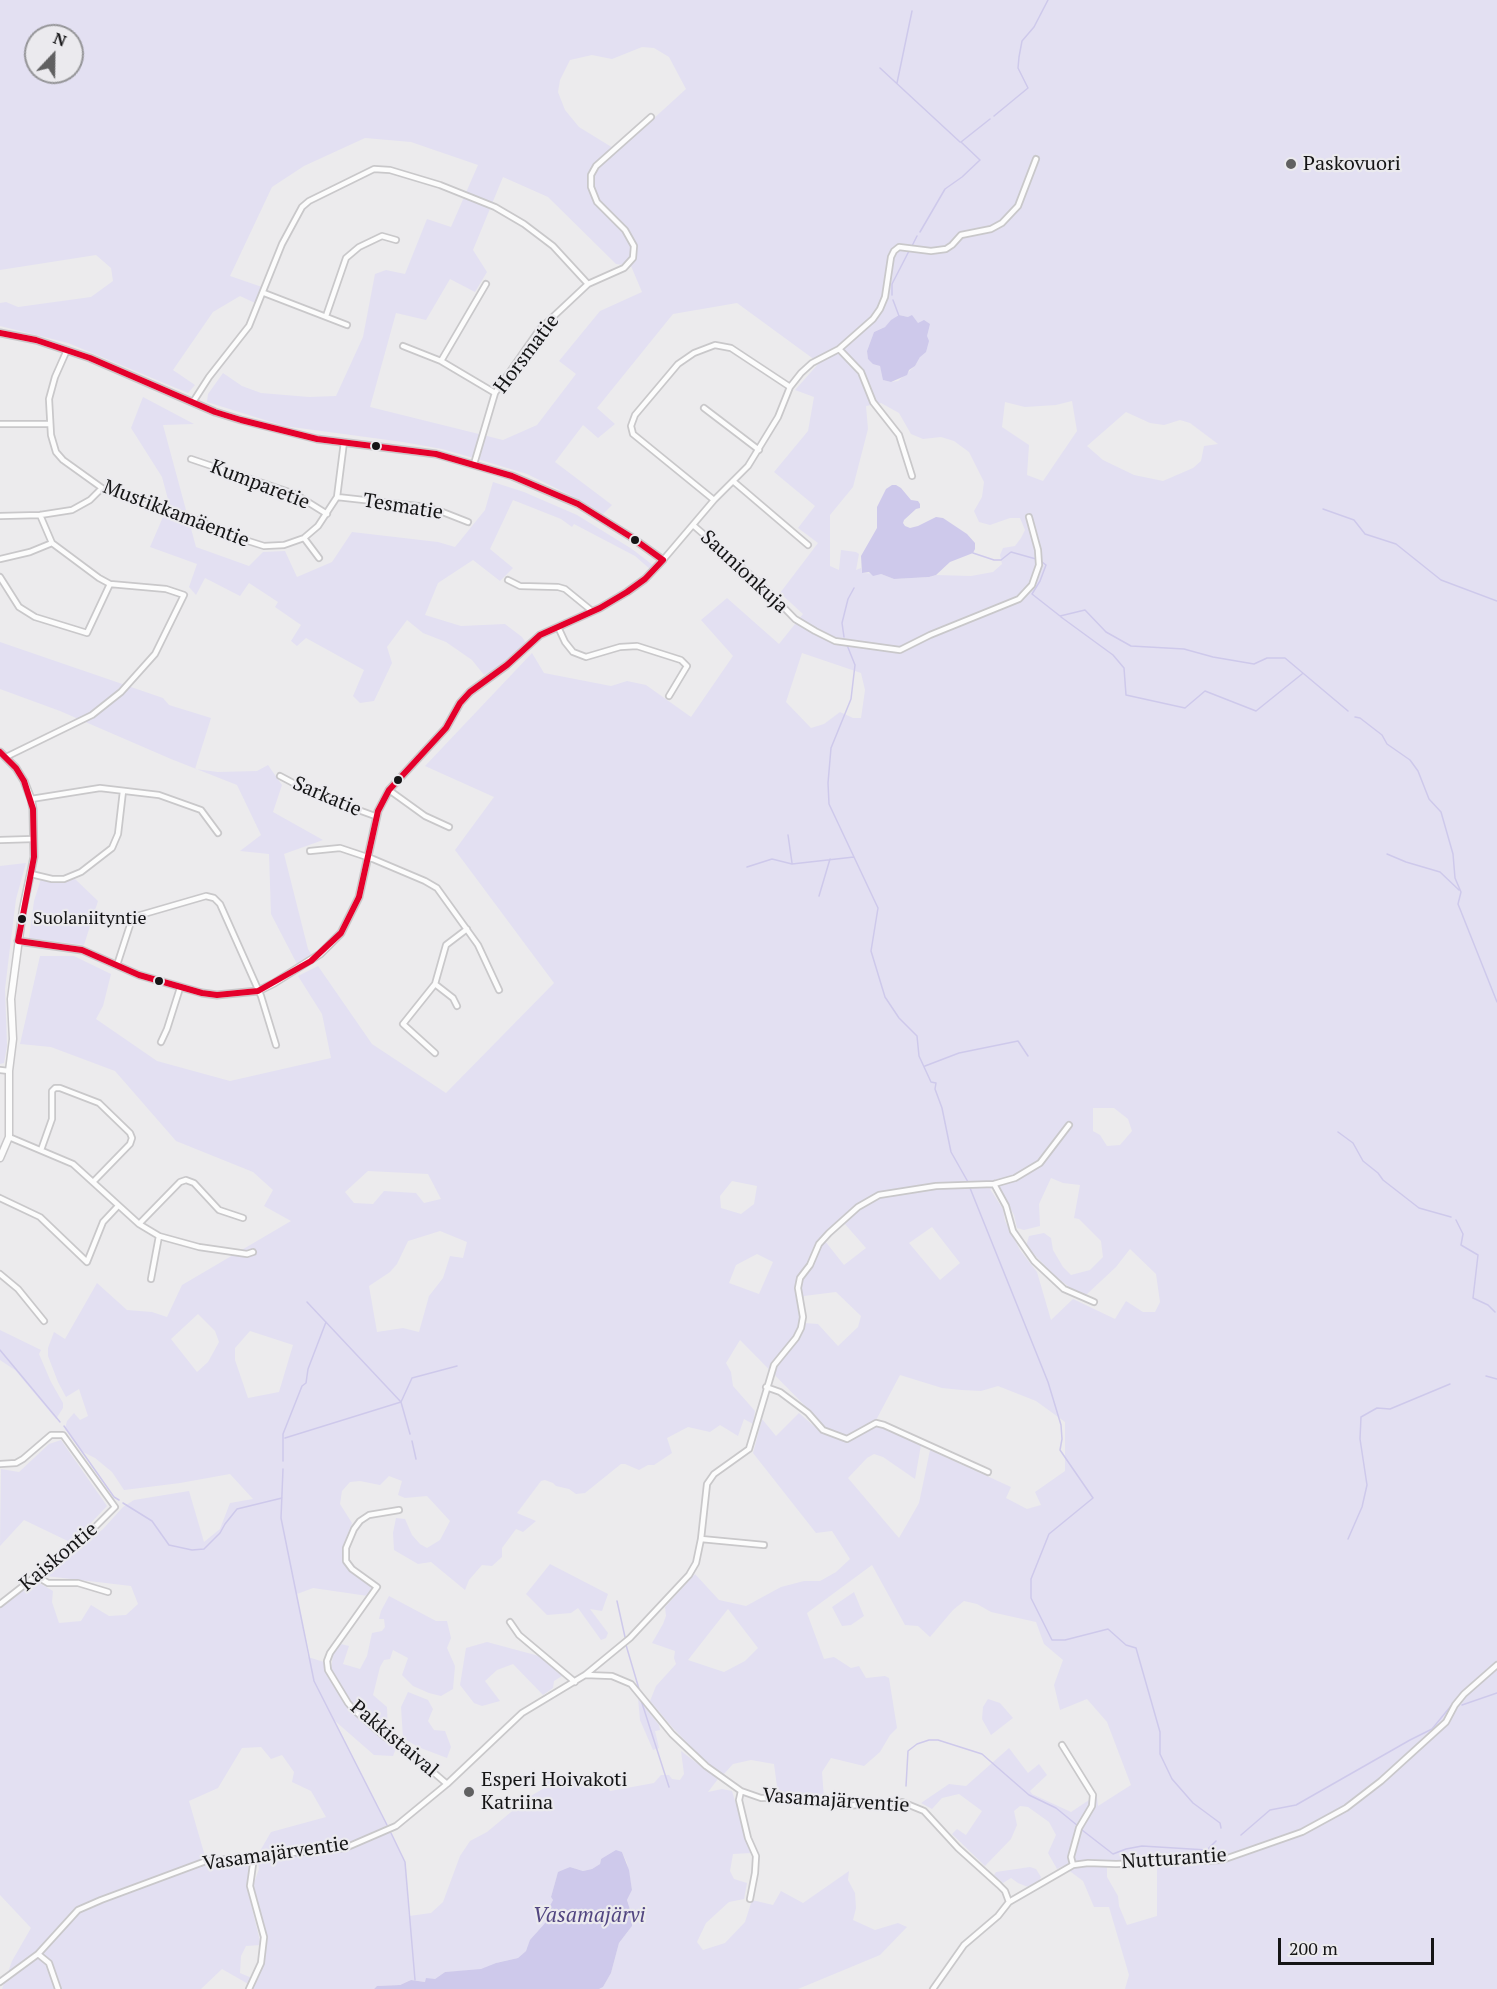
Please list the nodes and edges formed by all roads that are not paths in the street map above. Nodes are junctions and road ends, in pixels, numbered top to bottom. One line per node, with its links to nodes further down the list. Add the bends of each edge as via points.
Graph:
1 (651, 117): 5 (street, Horsmatie, via 591,175 597,202 625,230 634,246 633,258 616,272)
2 (1036, 159): 11 (street, via 1018,206 1002,223 961,235 946,249 899,247 894,251 880,309)
3 (396, 240): 7 (street, via 382,236 346,258)
4 (486, 284): 13 (street)
5 (588, 284): 6 (street, via 553,246 495,207 440,185 374,169 302,207 282,244); 15 (street, Horsmatie, via 539,330)
6 (264, 293): 7 (street); 16 (street, via 249,326)
7 (326, 316): 8 (street)
8 (347, 325)
9 (0, 333): 12 (street)
10 (403, 346): 13 (street)
11 (839, 349): 14 (street, via 812,363); 24 (street, via 861,372 873,402 899,435)
12 (67, 350): 16 (street); 19 (street, Mustikkamäentie, via 49,399)
13 (441, 361): 15 (street)
14 (790, 387): 21 (street); 28 (street, via 731,348 715,345 678,364 635,415 630,426 633,434)
15 (495, 393): 23 (street, Horsmatie)
16 (193, 402): 20 (street, via 290,433)
17 (704, 408): 21 (street)
18 (0, 424): 19 (street)
19 (49, 424): 26 (street, Mustikkamäentie, via 57,453)
20 (344, 442): 23 (street, via 418,451); 27 (street)
21 (759, 450): 25 (street)
22 (191, 459): 29 (street, Kumparetie, via 296,494)
23 (474, 464): 40 (street, via 578,504)
24 (912, 476)
25 (733, 481): 28 (street); 37 (street)
26 (102, 488): 30 (street, via 72,510); 35 (street, Mustikkamäentie, via 264,546)
27 (337, 497): 29 (street); 33 (street, Tesmatie, via 418,506)
28 (714, 500): 34 (street)
29 (327, 514): 35 (street)
30 (40, 515): 31 (street); 36 (street)
31 (0, 516)
32 (1029, 517): 34 (street, Saunionkuja, via 1039,565 1032,585 1018,599 900,650 835,641 795,619)
33 (468, 522)
34 (693, 525): 40 (street)
35 (304, 538): 38 (street)
36 (52, 543): 39 (street); 43 (street)
37 (808, 545)
38 (319, 558)
39 (0, 559)
40 (663, 560): 44 (street, via 645,579)
41 (0, 577): 43 (street, via 19,607 36,617 87,633)
42 (508, 580): 44 (street, via 520,586 558,587)
43 (110, 584): 47 (street, via 166,589 183,596 155,654 121,692 92,715)
44 (592, 611): 45 (street)
45 (558, 627): 46 (street, via 573,652 586,657 638,646 681,660 687,666); 49 (street, via 540,635 470,692 446,728)
46 (669, 696)
47 (3, 755): 51 (street, via 24,781)
48 (280, 776): 52 (street, Sarkatie, via 314,794)
49 (389, 790): 52 (street); 53 (street, via 425,816)
50 (123, 791): 51 (street, via 100,788); 54 (street, via 159,795 201,810); 59 (street, via 118,834 112,848 81,872 64,879)
51 (31, 799): 55 (street)
52 (375, 816): 58 (street)
53 (449, 827)
54 (218, 834)
55 (33, 839): 56 (street); 59 (street)
56 (0, 840)
57 (310, 851): 58 (street, via 340,848)
58 (368, 857): 60 (street, via 437,888); 66 (street, via 359,897 341,933 311,961)
59 (31, 874): 61 (street)
60 (466, 929): 63 (street, via 446,945); 65 (street)
61 (18, 941): 62 (street, via 82,950); 72 (street)
62 (117, 965): 64 (street); 66 (street, via 134,918 210,896 220,904)
63 (435, 984): 67 (street); 70 (street, via 403,1024)
64 (180, 988): 66 (street, via 217,995); 68 (street)
65 (499, 990)
66 (258, 991): 69 (street)
67 (457, 1006)
68 (161, 1042)
69 (276, 1045)
70 (435, 1053)
71 (0, 1070): 72 (street)
72 (9, 1071): 74 (street)
73 (1069, 1125): 78 (street, via 1040,1163 1015,1178)
74 (9, 1137): 75 (street); 76 (street)
75 (41, 1150): 77 (street, via 74,1164); 77 (street, via 52,1119 55,1088 99,1103 132,1138)
76 (0, 1158)
77 (93, 1181): 80 (street)
78 (994, 1184): 87 (street, via 1013,1231 1034,1261 1064,1289); 89 (street, via 936,1186 879,1195 858,1207 819,1244 800,1278 801,1328 774,1365)
79 (0, 1198): 80 (street, via 47,1222 87,1262 103,1222)
80 (118, 1206): 82 (street)
81 (243, 1218): 82 (street, via 219,1210 194,1183 186,1180)
82 (140, 1224): 83 (street)
83 (159, 1236): 84 (street, via 199,1247); 86 (street)
84 (253, 1252)
85 (0, 1274): 88 (street, via 18,1289)
86 (151, 1279)
87 (1094, 1302)
88 (44, 1322)
89 (766, 1387): 91 (street, via 780,1392 808,1413 823,1430 847,1439 876,1424 884,1425); 93 (street, via 749,1449 714,1474 707,1484)
90 (0, 1464): 95 (street, Kaiskontie, via 23,1459 51,1435 63,1435 115,1507 83,1539)
91 (988, 1472)
92 (399, 1510): 103 (street, Pakkistaival, via 369,1515 360,1521 350,1538 345,1555 349,1566 377,1587 330,1653 328,1670 354,1710)
93 (701, 1539): 94 (street); 100 (street, via 689,1575 630,1638)
94 (764, 1545)
95 (36, 1576): 96 (street, via 48,1583 78,1583); 97 (street, Kaiskontie)
96 (108, 1592)
97 (0, 1604)
98 (510, 1622): 101 (street, via 519,1635)
99 (1497, 1665): 106 (street, Nutturantie, via 1464,1694 1446,1722 1381,1781 1346,1808 1302,1832 1222,1860)
100 (585, 1675): 101 (street, Vasamajärventie); 104 (street, Vasamajärventie, via 612,1676 631,1684 668,1730 705,1766)
101 (575, 1682): 103 (street, Vasamajärventie, via 522,1713)
102 (1062, 1745): 106 (street, via 1093,1795 1092,1806 1079,1828 1071,1857)
103 (447, 1784): 105 (street, Vasamajärventie, via 396,1826 345,1848)
104 (741, 1791): 107 (street, via 739,1800 756,1856); 108 (street, Vasamajärventie, via 761,1798 802,1797 844,1806 902,1802 914,1805 1005,1891)
105 (254, 1857): 109 (street, Vasamajärventie, via 206,1861 78,1910); 112 (street, via 250,1886 264,1937 261,1963)
106 (1073, 1865): 108 (street, Nutturantie)
107 (750, 1899)
108 (1009, 1902): 113 (street, via 999,1916 964,1945)
109 (38, 1954): 110 (street, Vasamajärventie); 111 (street, via 49,1963)
110 (0, 1982)
111 (58, 1989)
112 (249, 1989)
113 (933, 1989)

